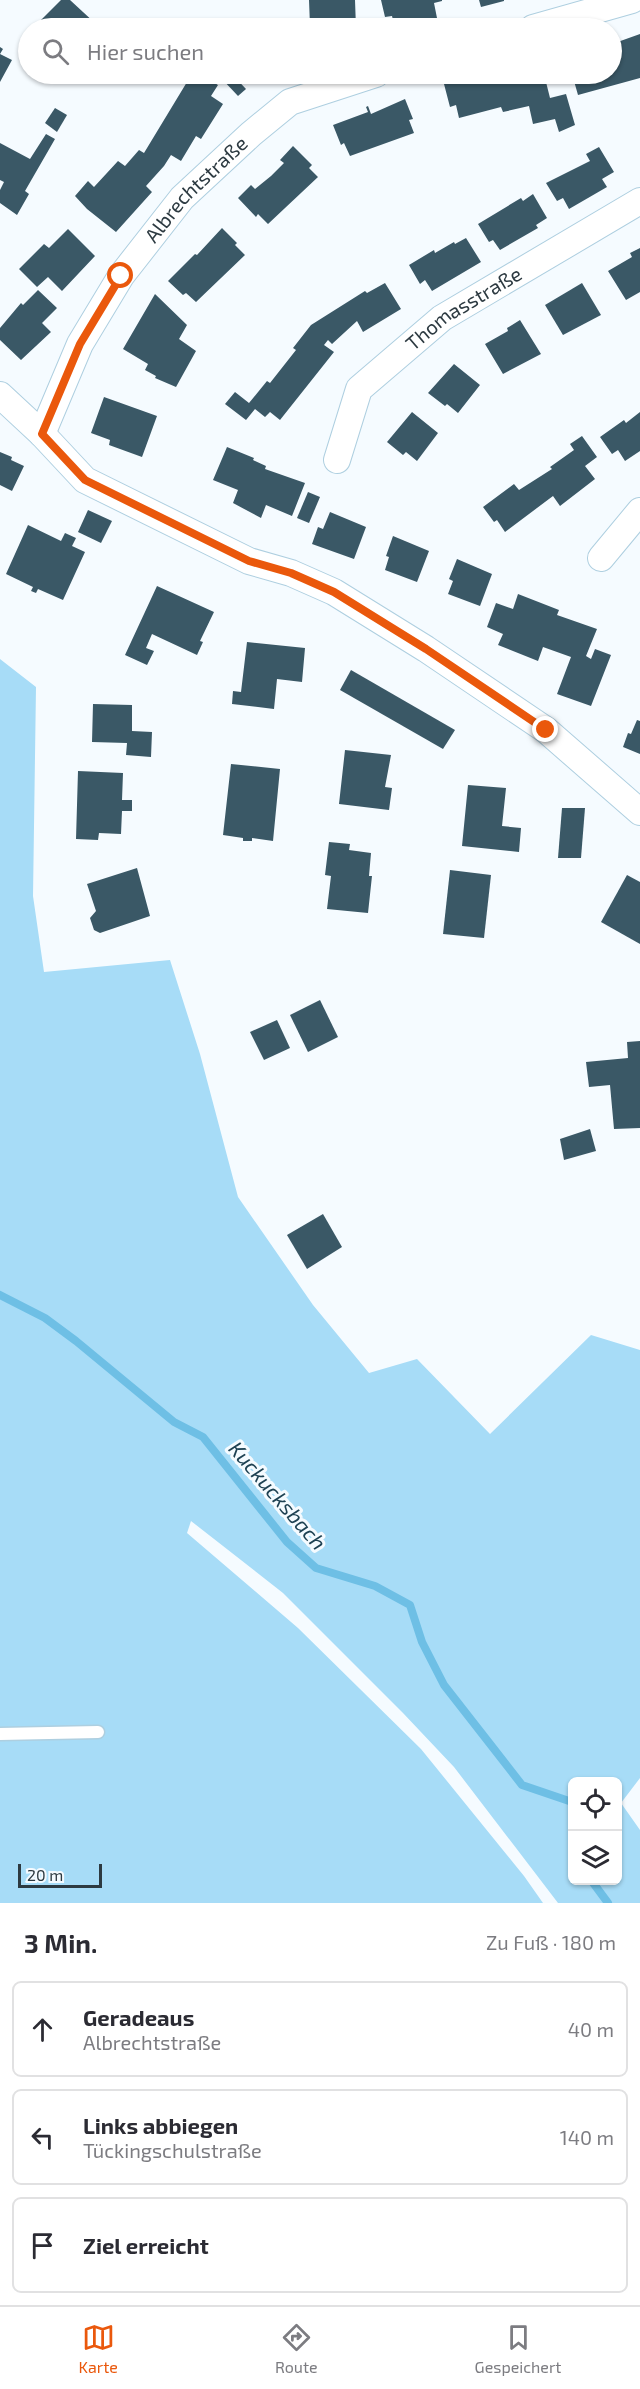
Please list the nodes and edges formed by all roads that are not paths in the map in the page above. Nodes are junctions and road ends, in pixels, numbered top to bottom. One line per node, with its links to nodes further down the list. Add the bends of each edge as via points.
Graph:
1 (632, 0): 2 (street)
2 (568, 18)
3 (345, 84): 6 (street, Albrechtstraße, via 290,102 182,198 121,276 80,344)
4 (640, 201): 7 (street, Thomasstraße, via 442,318 359,389)
5 (0, 395): 6 (street)
6 (42, 434): 10 (street, via 85,480 249,561 291,573 334,592 426,649 546,730)
7 (337, 460)
8 (640, 511): 9 (street)
9 (601, 558)
10 (640, 812)
11 (98, 1732): 12 (lane)
12 (0, 1734)

